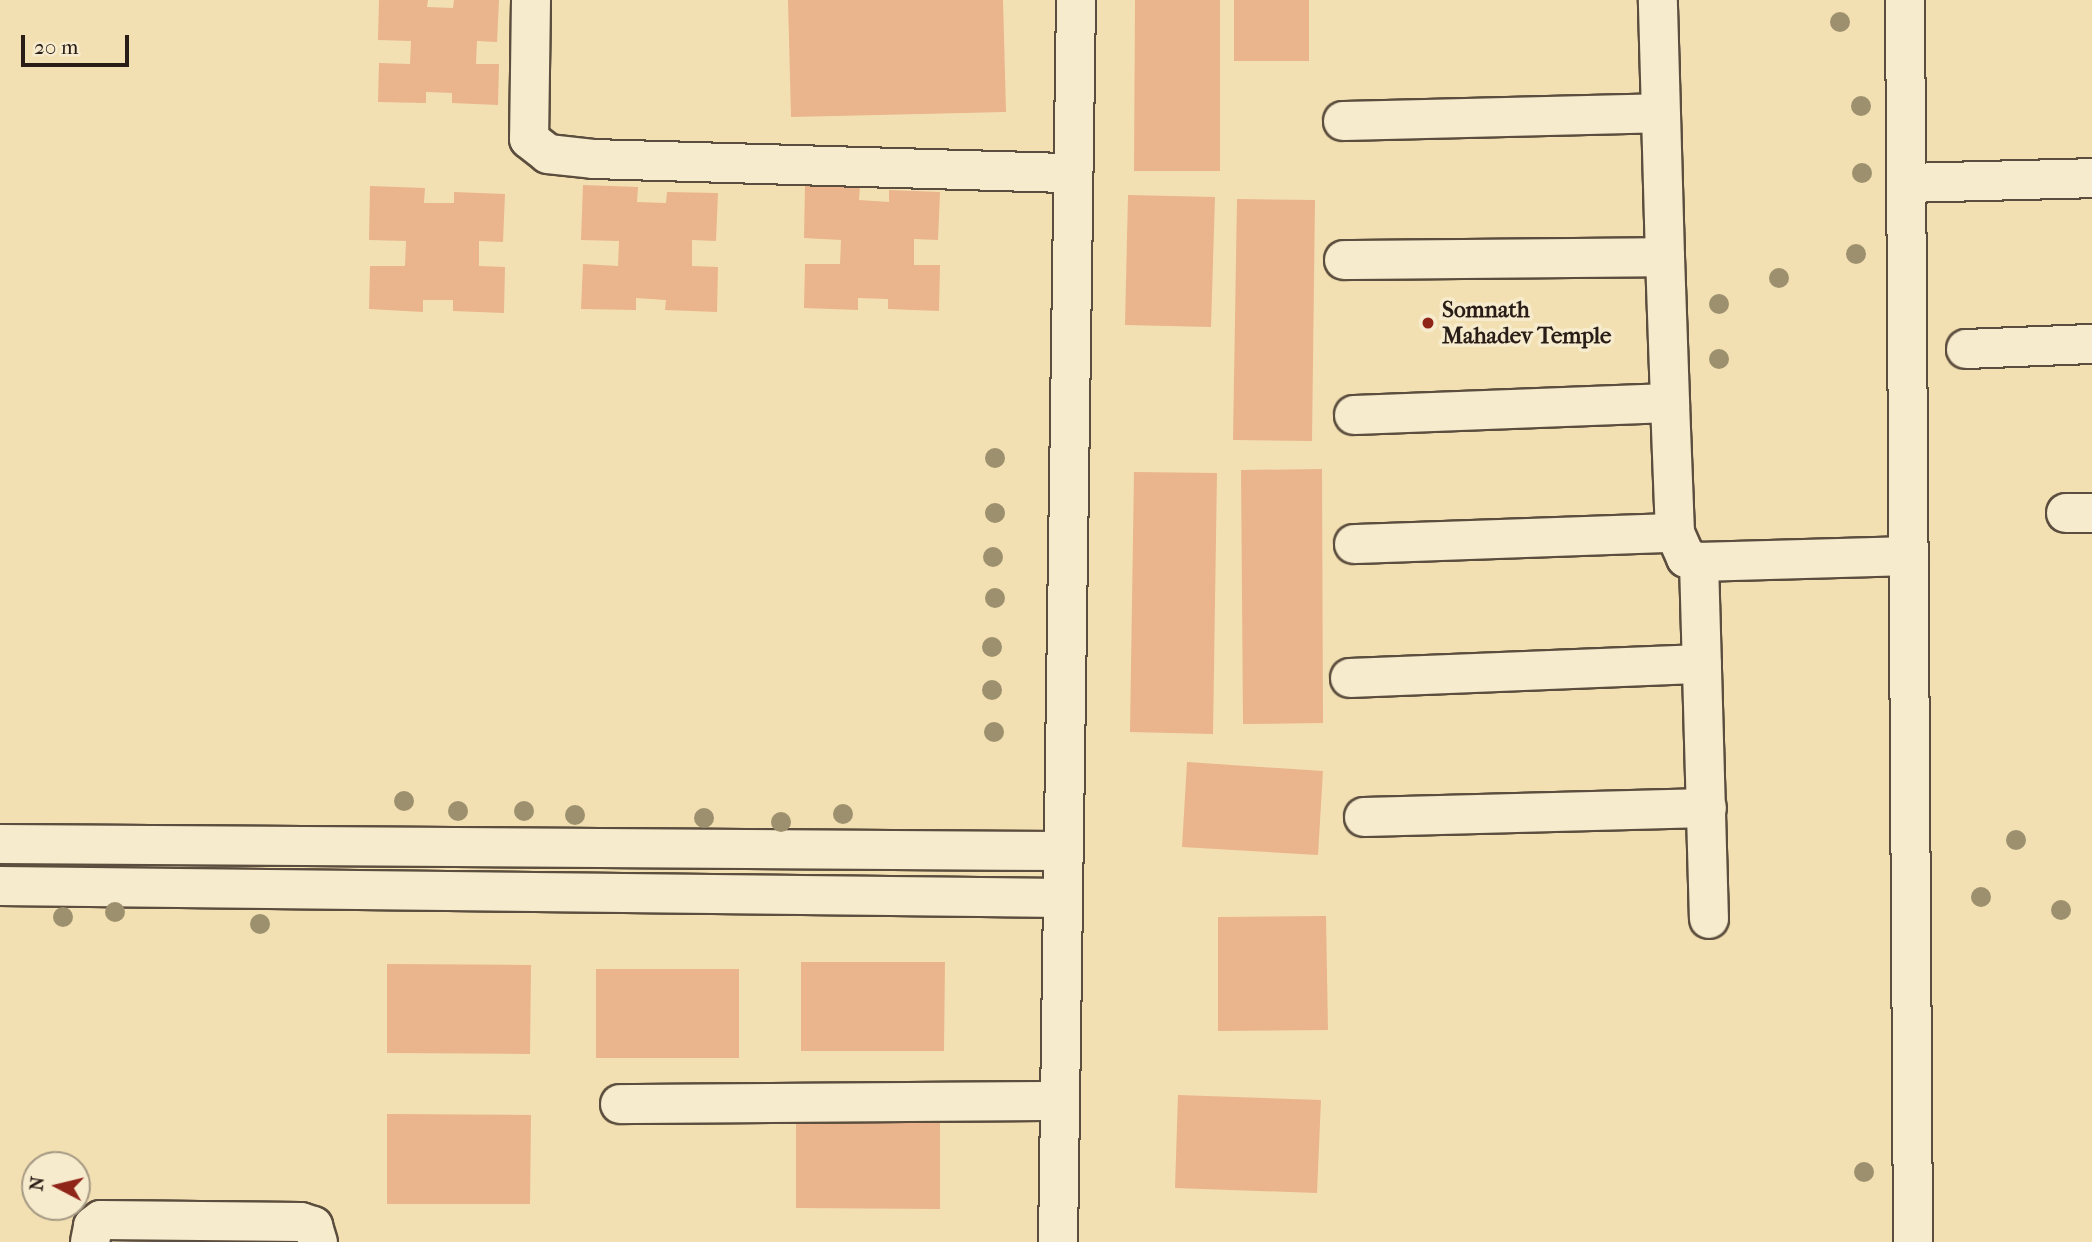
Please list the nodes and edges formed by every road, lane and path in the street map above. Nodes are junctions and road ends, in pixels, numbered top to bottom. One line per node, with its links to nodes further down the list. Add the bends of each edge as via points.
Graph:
1 (531, 0): 7 (street, via 528,139 548,154)
2 (1076, 0): 7 (street)
3 (1658, 0): 5 (street)
4 (1905, 0): 9 (street)
5 (1660, 113): 6 (street); 10 (street)
6 (1343, 121)
7 (1072, 173): 28 (street)
8 (2092, 178): 9 (street)
9 (1907, 183): 18 (street)
10 (1665, 257): 11 (street); 14 (street)
11 (1343, 260)
12 (2092, 344): 13 (street)
13 (1966, 349)
14 (1670, 404): 15 (street); 16 (street)
15 (1354, 415)
16 (1675, 533): 17 (street); 19 (street, via 1686,558)
17 (1354, 544)
18 (1909, 556): 19 (street); 41 (street)
19 (1699, 562): 20 (street)
20 (1702, 664): 21 (street); 22 (street)
21 (1350, 678)
22 (1707, 808): 23 (street); 34 (street)
23 (1364, 817)
24 (0, 844): 25 (street)
25 (119, 845): 26 (street); 30 (street)
26 (436, 847): 27 (street); 31 (street)
27 (650, 848): 28 (street); 32 (street)
28 (1062, 851): 33 (street)
29 (0, 886): 30 (street)
30 (118, 887): 31 (street)
31 (436, 891): 32 (street)
32 (651, 893): 33 (street)
33 (1062, 898): 35 (street)
34 (1709, 919)
35 (1059, 1101): 36 (street); 40 (street)
36 (620, 1104)
37 (196, 1231): 38 (street, via 101,1220 93,1226); 39 (street, via 308,1223 317,1232)
38 (90, 1242)
39 (318, 1242)
40 (1058, 1242)
41 (1913, 1242)

